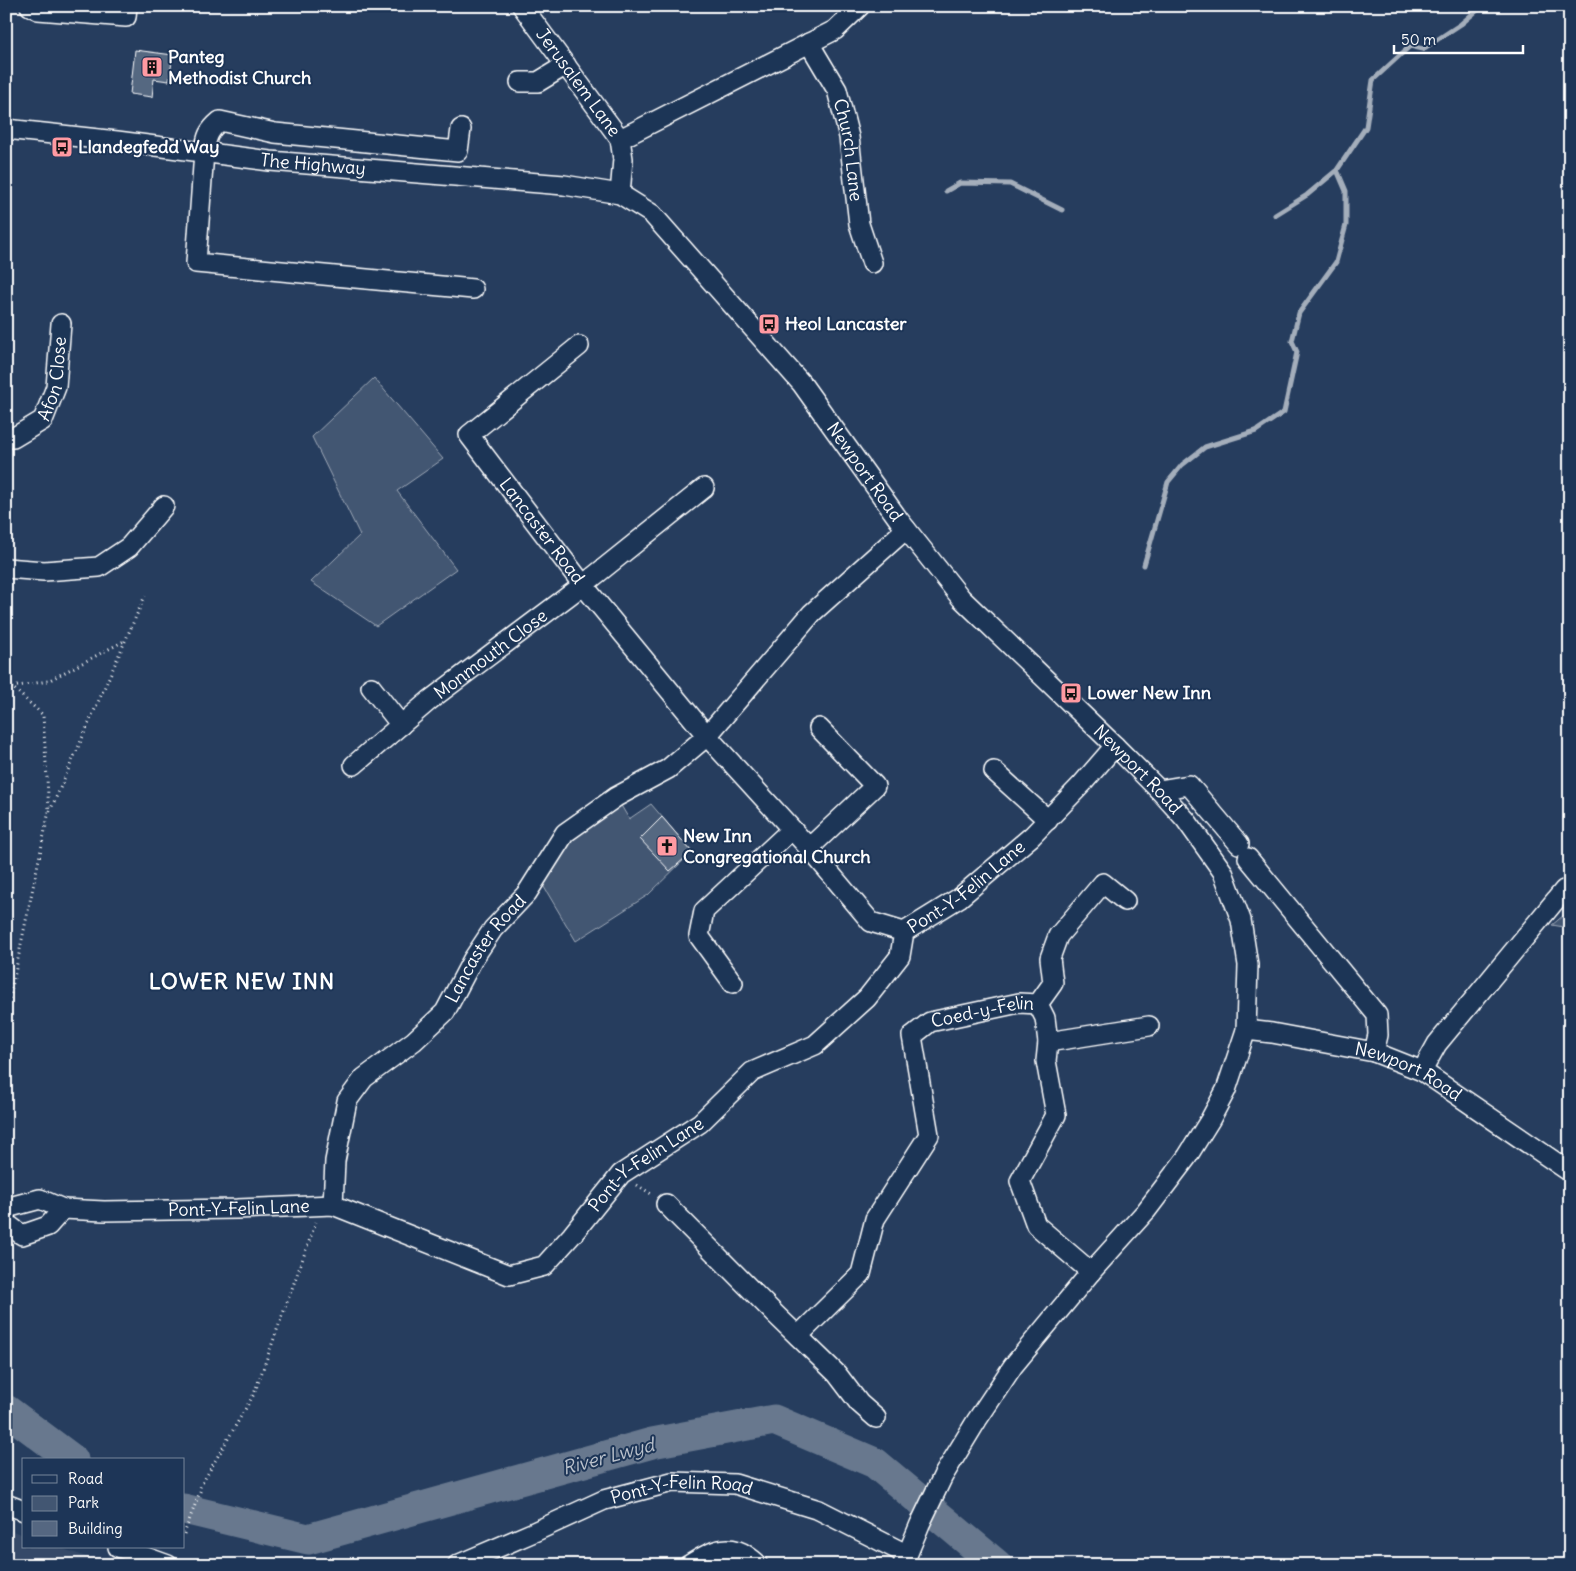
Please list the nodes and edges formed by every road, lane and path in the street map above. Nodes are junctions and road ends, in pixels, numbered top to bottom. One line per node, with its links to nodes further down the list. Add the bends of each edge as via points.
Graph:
1 (30, 6): 2 (street, via 38,10 126,17)
2 (127, 6)
3 (522, 6): 6 (street, Jerusalem Lane)
4 (860, 6): 5 (street, via 835,30)
5 (810, 43): 10 (street); 13 (street, Church Lane, via 838,90 850,137 859,224)
6 (566, 65): 7 (street, via 538,82); 10 (street, Jerusalem Lane)
7 (520, 82)
8 (6, 129): 11 (street, The Highway)
9 (461, 129): 11 (street, via 458,151 275,133 220,121 210,128)
10 (620, 139): 12 (street, Jerusalem Lane, via 624,160)
11 (204, 152): 12 (street, The Highway, via 270,162 564,185); 14 (street, via 196,263)
12 (620, 194): 20 (street, Newport Road, via 652,214 802,384)
13 (872, 263)
14 (473, 289)
15 (61, 324): 17 (street, Afon Close, via 56,387 43,420 13,438)
16 (579, 346): 22 (street, Lancaster Road, via 469,435)
17 (6, 438)
18 (704, 488): 22 (street, Monmouth Close)
19 (164, 506): 21 (street, via 129,547 99,567 44,571)
20 (906, 529): 30 (street, Lancaster Road, via 812,613); 31 (street, Newport Road, via 961,598)
21 (6, 568)
22 (583, 585): 28 (street, Monmouth Close); 30 (street, Lancaster Road)
23 (145, 596): 24 (path)
24 (126, 640): 26 (path, via 48,681); 35 (path)
25 (371, 686): 28 (street)
26 (12, 687): 27 (path); 35 (path, via 43,715)
27 (6, 689)
28 (401, 725): 32 (street, Monmouth Close)
29 (819, 728): 38 (street, via 875,786)
30 (707, 736): 37 (street, Lancaster Road); 53 (street, Lancaster Road, via 668,770 616,797 565,833 527,893 493,929 445,1012 414,1041 364,1078 347,1101)
31 (1115, 746): 34 (street, Newport Road); 36 (street, Pont-Y-Felin Lane)
32 (354, 765)
33 (994, 771): 36 (street)
34 (1159, 790): 46 (street, Newport Road, via 1186,820 1223,872 1241,920 1248,965); 48 (street, via 1189,785 1244,850 1377,1015 1378,1035)
35 (49, 811): 44 (path)
36 (1048, 820): 41 (street, Pont-Y-Felin Lane, via 959,898)
37 (792, 830): 38 (street, Lancaster Road); 42 (street, via 704,911 699,936)
38 (809, 848): 41 (street, Lancaster Road, via 871,922)
39 (1564, 890): 49 (street, via 1437,1044)
40 (1125, 901): 43 (street, via 1103,883 1058,936 1050,958 1053,983)
41 (904, 932): 51 (street, Pont-Y-Felin Lane, via 900,956 867,998 815,1045 752,1072 700,1123)
42 (733, 983)
43 (1038, 1004): 47 (street, Coed-y-Felin, via 1045,1018); 58 (street, Coed-y-Felin, via 1019,1003 930,1022 912,1036 929,1135 875,1219 861,1274)
44 (6, 1016)
45 (1149, 1026): 47 (street)
46 (1246, 1030): 48 (street, Newport Road); 57 (street, via 1226,1090 1192,1150 1146,1211)
47 (1048, 1042): 57 (street, Coed-y-Felin, via 1046,1061 1056,1115 1020,1181 1036,1225)
48 (1374, 1052): 49 (street, Newport Road)
49 (1422, 1071): 50 (street, Newport Road)
50 (1570, 1172)
51 (620, 1174): 52 (path); 53 (street, Pont-Y-Felin Lane, via 544,1266 509,1275)
52 (666, 1204): 58 (street)
53 (327, 1205): 55 (street, Pont-Y-Felin Lane, via 114,1211); 62 (path, via 254,1394 200,1488)
54 (6, 1208): 55 (street, Pont-Y-Felin Lane, via 40,1199)
55 (63, 1209): 56 (street, via 48,1226 22,1235)
56 (6, 1223)
57 (1092, 1272): 64 (street, via 1013,1366 977,1420 943,1476)
58 (798, 1336): 59 (street)
59 (876, 1418)
60 (6, 1504): 61 (street)
61 (22, 1510)
62 (185, 1531)
63 (121, 1548): 66 (street)
64 (905, 1560): 65 (street, Pont-Y-Felin Road, via 819,1510 735,1484 672,1482 604,1500)
65 (463, 1564)
66 (168, 1565)
67 (689, 1565): 68 (street, via 706,1554 732,1548)
68 (758, 1565)

